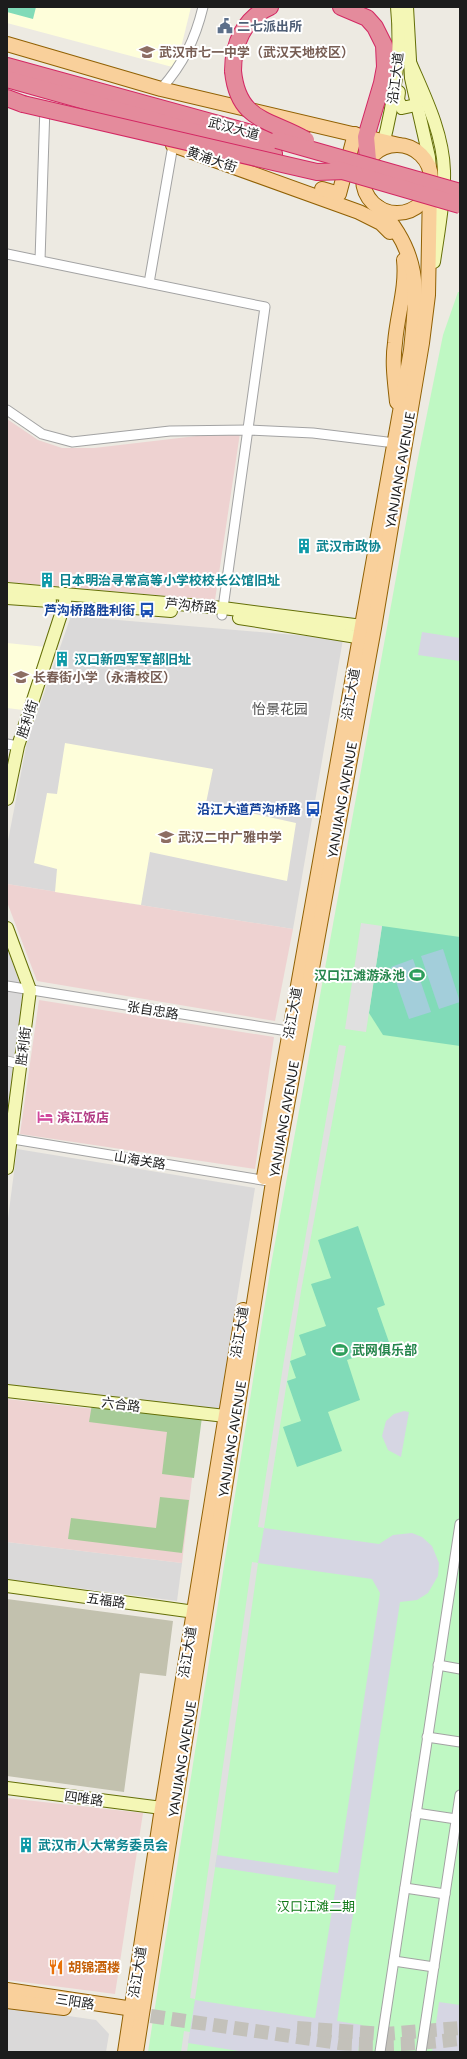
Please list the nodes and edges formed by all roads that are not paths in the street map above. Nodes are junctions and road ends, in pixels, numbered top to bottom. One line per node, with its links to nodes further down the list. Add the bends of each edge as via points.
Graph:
1 (203, 7): 11 (street, via 197,31 186,57)
2 (270, 7): 19 (highway, bridge, via 247,24 238,40 232,71 236,88 245,105 262,121 300,137)
3 (341, 7): 16 (highway, via 363,15 382,39 385,59 381,89)
4 (397, 7): 9 (street, 沿江大道)
5 (407, 7): 7 (street, 沿江大道)
6 (7, 44): 11 (main road)
7 (409, 60): 15 (street); 32 (street, via 435,126 444,172)
8 (7, 66): 19 (highway, 武汉大道, bridge)
9 (398, 70): 15 (street, via 402,80 398,98 400,105 406,108); 18 (street, 沿江大道)
10 (7, 79): 22 (highway, 武汉大道, bridge, via 274,154)
11 (161, 89): 16 (main road)
12 (7, 91): 14 (main road, 黄浦大街)
13 (7, 98): 22 (highway, bridge, via 317,172)
14 (45, 102): 17 (main road, 黄浦大街); 30 (street)
15 (416, 105): 21 (street)
16 (361, 135): 18 (main road); 20 (highway); 23 (main road, via 339,194 288,181)
17 (172, 145): 23 (main road, 黄浦大街); 31 (street)
18 (383, 145): 20 (main road); 21 (main road, via 399,145 416,151)
19 (335, 157): 25 (highway, 武汉大道, bridge)
20 (368, 160): 27 (main road, via 364,171 364,189)
21 (430, 170): 24 (main road)
22 (346, 171): 26 (highway, 武汉大道, bridge)
23 (275, 181): 28 (main road, 黄浦大街, via 372,218 386,227)
24 (430, 187): 27 (main road, via 421,203 406,212 394,213); 32 (main road, YANJIANG AVENUE)
25 (460, 192)
26 (460, 205)
27 (378, 208): 28 (main road, YANJIANG AVENUE)
28 (402, 244): 35 (main road, YANJIANG AVENUE, via 412,265 415,293 411,350)
29 (7, 254): 30 (street)
30 (40, 260): 31 (street)
31 (149, 283): 34 (street, via 265,308)
32 (428, 295): 40 (main road, YANJIANG AVENUE, via 422,342)
33 (7, 410): 34 (street, via 42,434 72,442 170,431)
34 (248, 430): 35 (street, via 313,432); 39 (street)
35 (395, 443): 40 (main road, YANJIANG AVENUE)
36 (7, 589): 38 (street, 芦沟桥路)
37 (7, 598): 38 (street, 芦沟桥路)
38 (66, 598): 39 (street, 芦沟桥路); 41 (street, 胜利街)
39 (222, 611): 40 (street, 芦沟桥路)
40 (367, 633): 46 (main road, 沿江大道)
41 (12, 745): 42 (street, 胜利街)
42 (7, 799)
43 (7, 928): 45 (street, 胜利街)
44 (7, 986): 45 (street, 张自忠路)
45 (30, 990): 46 (street, 张自忠路); 48 (street, 胜利街)
46 (294, 1032): 51 (main road, 沿江大道)
47 (7, 1062): 48 (street)
48 (20, 1064): 49 (street, 胜利街)
49 (9, 1138): 50 (street, 胜利街); 51 (street, 山海关路)
50 (7, 1168)
51 (268, 1181): 53 (main road, 沿江大道)
52 (7, 1391): 53 (street, 六合路)
53 (231, 1417): 57 (main road, 沿江大道)
54 (460, 1524): 55 (street)
55 (456, 1575): 58 (street)
56 (7, 1586): 57 (street, 五福路)
57 (199, 1612): 64 (main road, 沿江大道); 73 (main road, YANJIANG AVENUE)
58 (438, 1665): 59 (street); 60 (street)
59 (460, 1668)
60 (427, 1737): 61 (street); 65 (street)
61 (460, 1742)
62 (7, 1788): 64 (street, 四唯路)
63 (460, 1795): 66 (street)
64 (162, 1808): 73 (main road, 沿江大道)
65 (416, 1813): 66 (street); 67 (street)
66 (456, 1818): 68 (street)
67 (404, 1888): 68 (street); 69 (street)
68 (445, 1894): 70 (street)
69 (394, 1961): 70 (street); 76 (street)
70 (434, 1967): 77 (street)
71 (7, 1990): 73 (main road, 三阳路)
72 (7, 2001): 73 (main road, 三阳路)
73 (136, 2014): 74 (main road, 沿江大道); 75 (main road, YANJIANG AVENUE)
74 (125, 2052)
75 (136, 2052)
76 (380, 2052)
77 (421, 2052)

